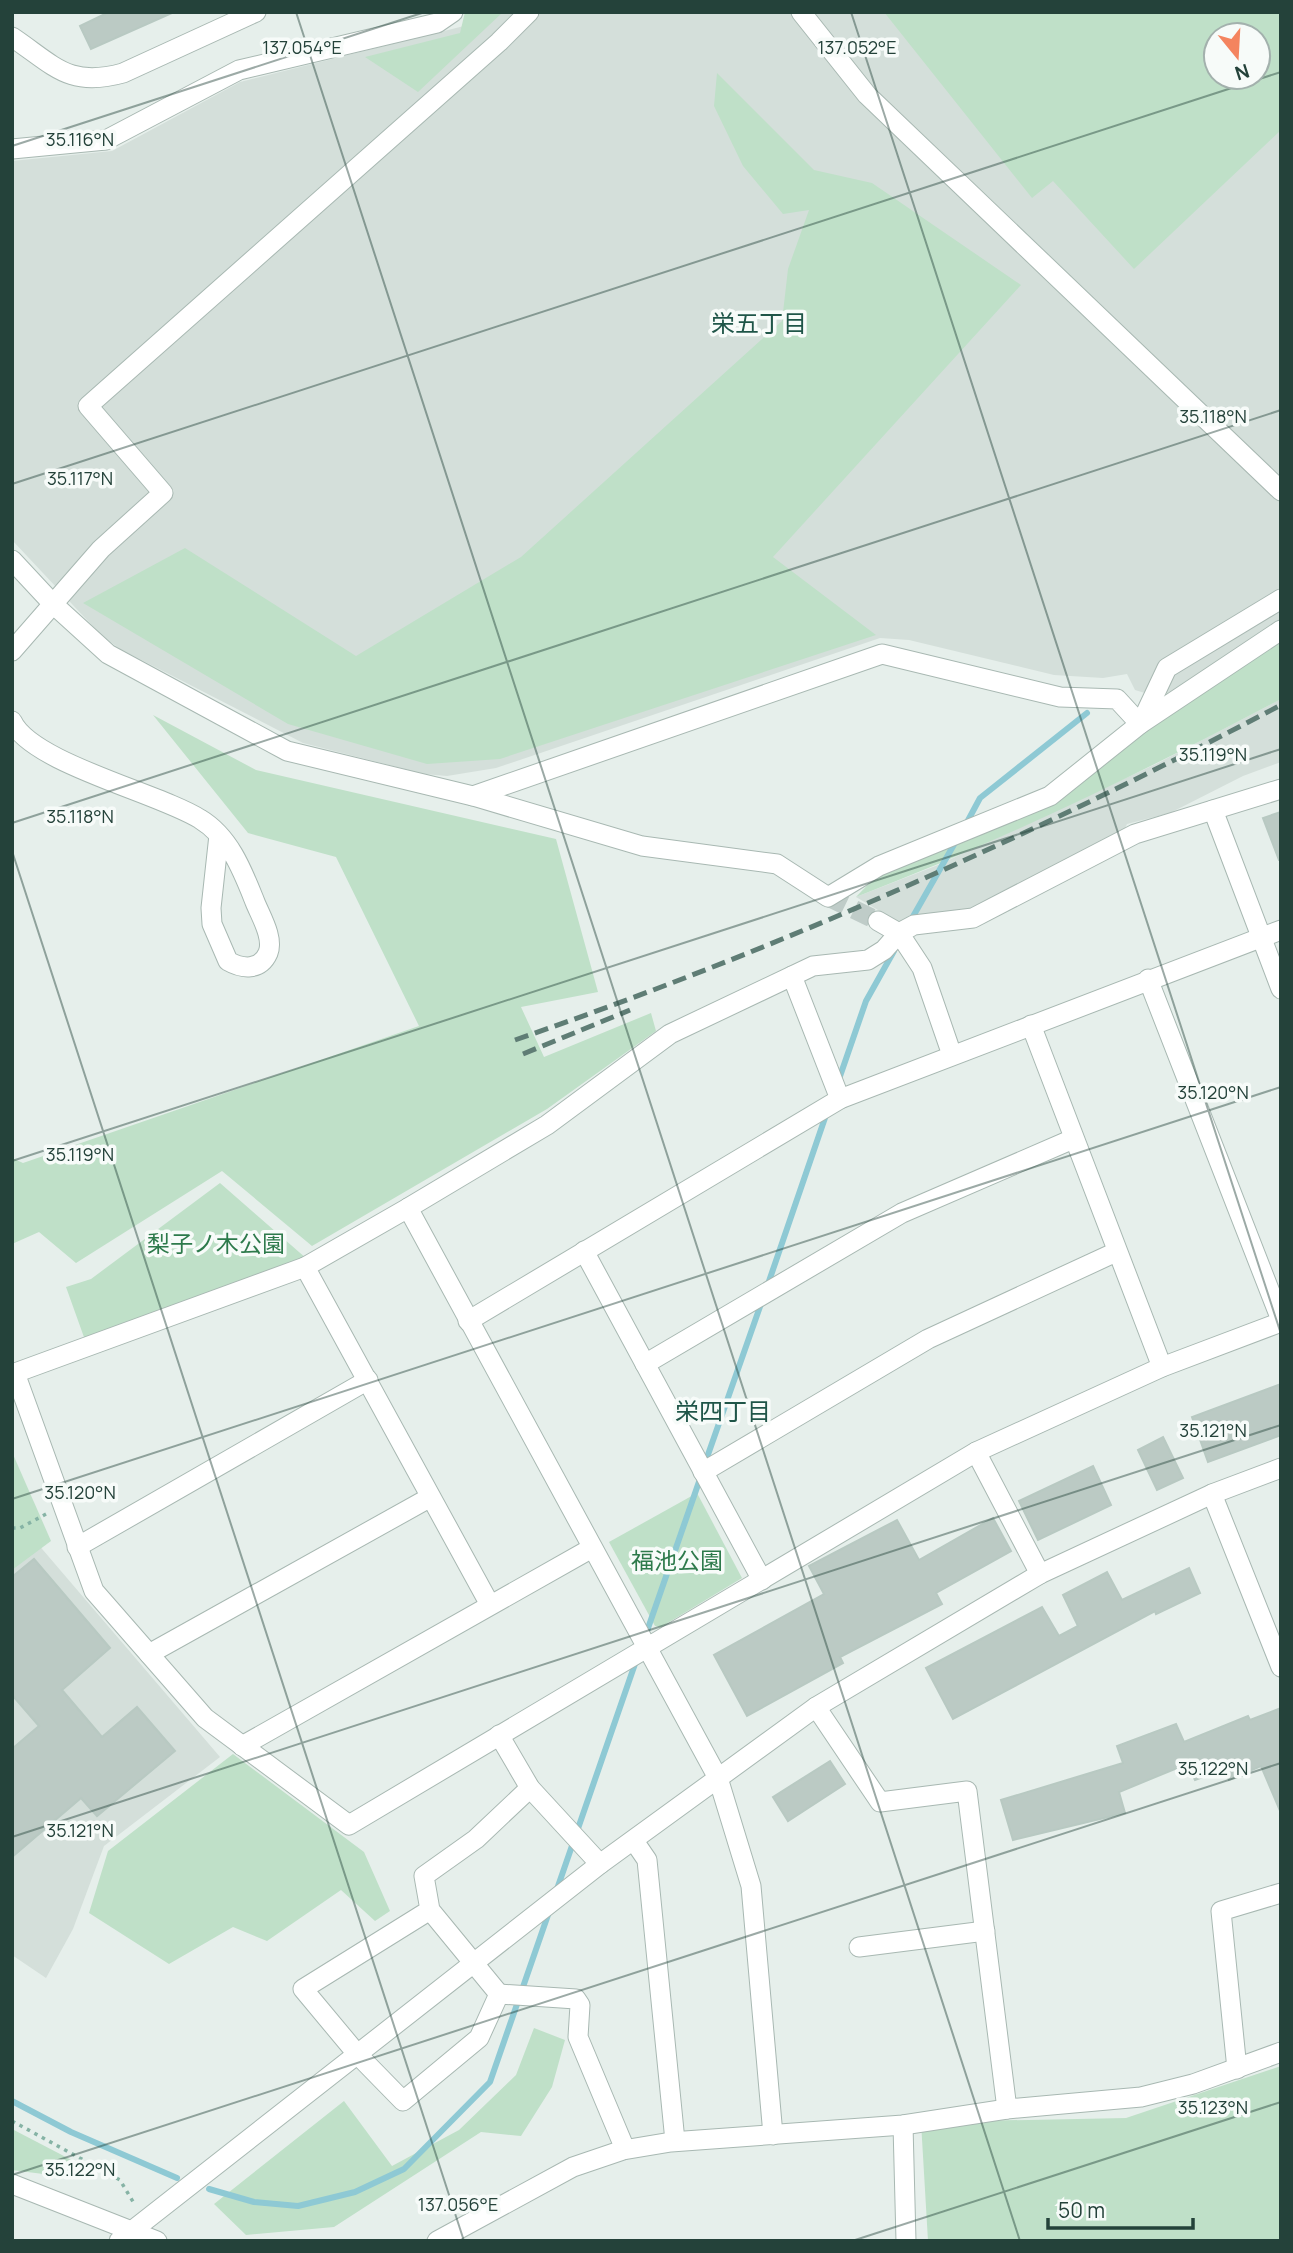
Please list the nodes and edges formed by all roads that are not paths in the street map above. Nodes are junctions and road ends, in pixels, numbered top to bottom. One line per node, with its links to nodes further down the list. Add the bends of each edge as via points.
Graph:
1 (256, 12): 5 (street, via 123,74 100,79 78,79)
2 (453, 12): 6 (street, via 438,23 239,70 106,140)
3 (529, 12): 10 (street, via 88,406 163,493 101,549)
4 (801, 12): 7 (street, via 867,95)
5 (12, 37)
6 (12, 149)
7 (1281, 491)
8 (12, 559): 10 (street)
9 (1281, 599): 14 (street, via 1167,668)
10 (53, 604): 12 (street); 16 (street, via 108,654 287,751)
11 (1281, 630): 14 (street)
12 (12, 651)
13 (12, 721): 18 (street, via 29,741 80,768 201,819)
14 (1140, 724): 16 (street, via 1117,699 1060,697 882,654); 16 (street, via 1050,796 879,866 828,897 777,864 642,846)
15 (1281, 789): 17 (street)
16 (473, 796)
17 (1213, 810): 21 (street, via 1135,834 974,918 914,925); 22 (street)
18 (219, 835): 18 (street, via 241,868 270,939 265,958 256,966 245,968 228,961 212,924)
19 (878, 921): 21 (street)
20 (1281, 930): 22 (street)
21 (899, 933): 23 (street, via 868,960 813,966); 27 (street, via 922,968)
22 (1261, 937): 24 (street); 25 (street)
23 (792, 976): 28 (street); 30 (street, via 670,1034 547,1125)
24 (1148, 979): 26 (street); 35 (street)
25 (1281, 989)
26 (1031, 1025): 27 (street); 29 (street)
27 (952, 1055): 28 (street)
28 (840, 1098): 31 (street)
29 (1073, 1139): 32 (street); 36 (street, via 902,1213)
30 (408, 1208): 33 (street); 34 (street)
31 (584, 1251): 34 (street); 36 (street)
32 (1116, 1252): 37 (street); 41 (street, via 928,1339)
33 (305, 1267): 38 (street); 44 (street, via 15,1373)
34 (468, 1321): 45 (street)
35 (1281, 1321): 37 (street)
36 (645, 1364): 41 (street)
37 (1161, 1367): 39 (street)
38 (368, 1380): 43 (street); 44 (street)
39 (976, 1452): 46 (street); 47 (street)
40 (1281, 1468): 42 (street)
41 (703, 1472): 47 (street)
42 (1212, 1494): 46 (street); 51 (street)
43 (429, 1498): 48 (street); 50 (street)
44 (77, 1547): 50 (street, via 94,1591)
45 (592, 1548): 48 (street); 49 (street)
46 (1040, 1574): 52 (street)
47 (762, 1580): 49 (street)
48 (489, 1604): 54 (street)
49 (646, 1648): 53 (street); 55 (street)
50 (149, 1654): 54 (street, via 205,1718)
51 (1281, 1667)
52 (816, 1707): 55 (street); 61 (street, via 880,1802 967,1791)
53 (499, 1735): 54 (street, via 349,1825); 56 (street)
54 (242, 1746)
55 (718, 1778): 57 (street); 70 (street, via 751,1886)
56 (530, 1788): 58 (street); 60 (street, via 476,1839 424,1876)
57 (634, 1841): 58 (street); 71 (street, via 647,1860)
58 (600, 1864): 63 (street)
59 (1281, 1893): 67 (street, via 1221,1911)
60 (430, 1910): 63 (street); 66 (street, via 303,1989)
61 (985, 1931): 62 (street); 68 (street)
62 (859, 1947)
63 (475, 1962): 64 (street); 66 (street)
64 (499, 1994): 66 (street, via 479,2038 403,2101); 72 (street, via 576,1999 580,2005 578,2038)
65 (1281, 2052): 67 (street)
66 (358, 2055): 74 (street)
67 (1237, 2068): 68 (street, via 1140,2097)
68 (1007, 2109): 69 (street)
69 (903, 2125): 70 (street); 77 (street)
70 (773, 2135): 71 (street)
71 (675, 2141): 72 (street)
72 (625, 2150): 76 (street, via 573,2167)
73 (12, 2184): 74 (street)
74 (126, 2236): 75 (street)
75 (157, 2241)
76 (437, 2241)
77 (906, 2241)

